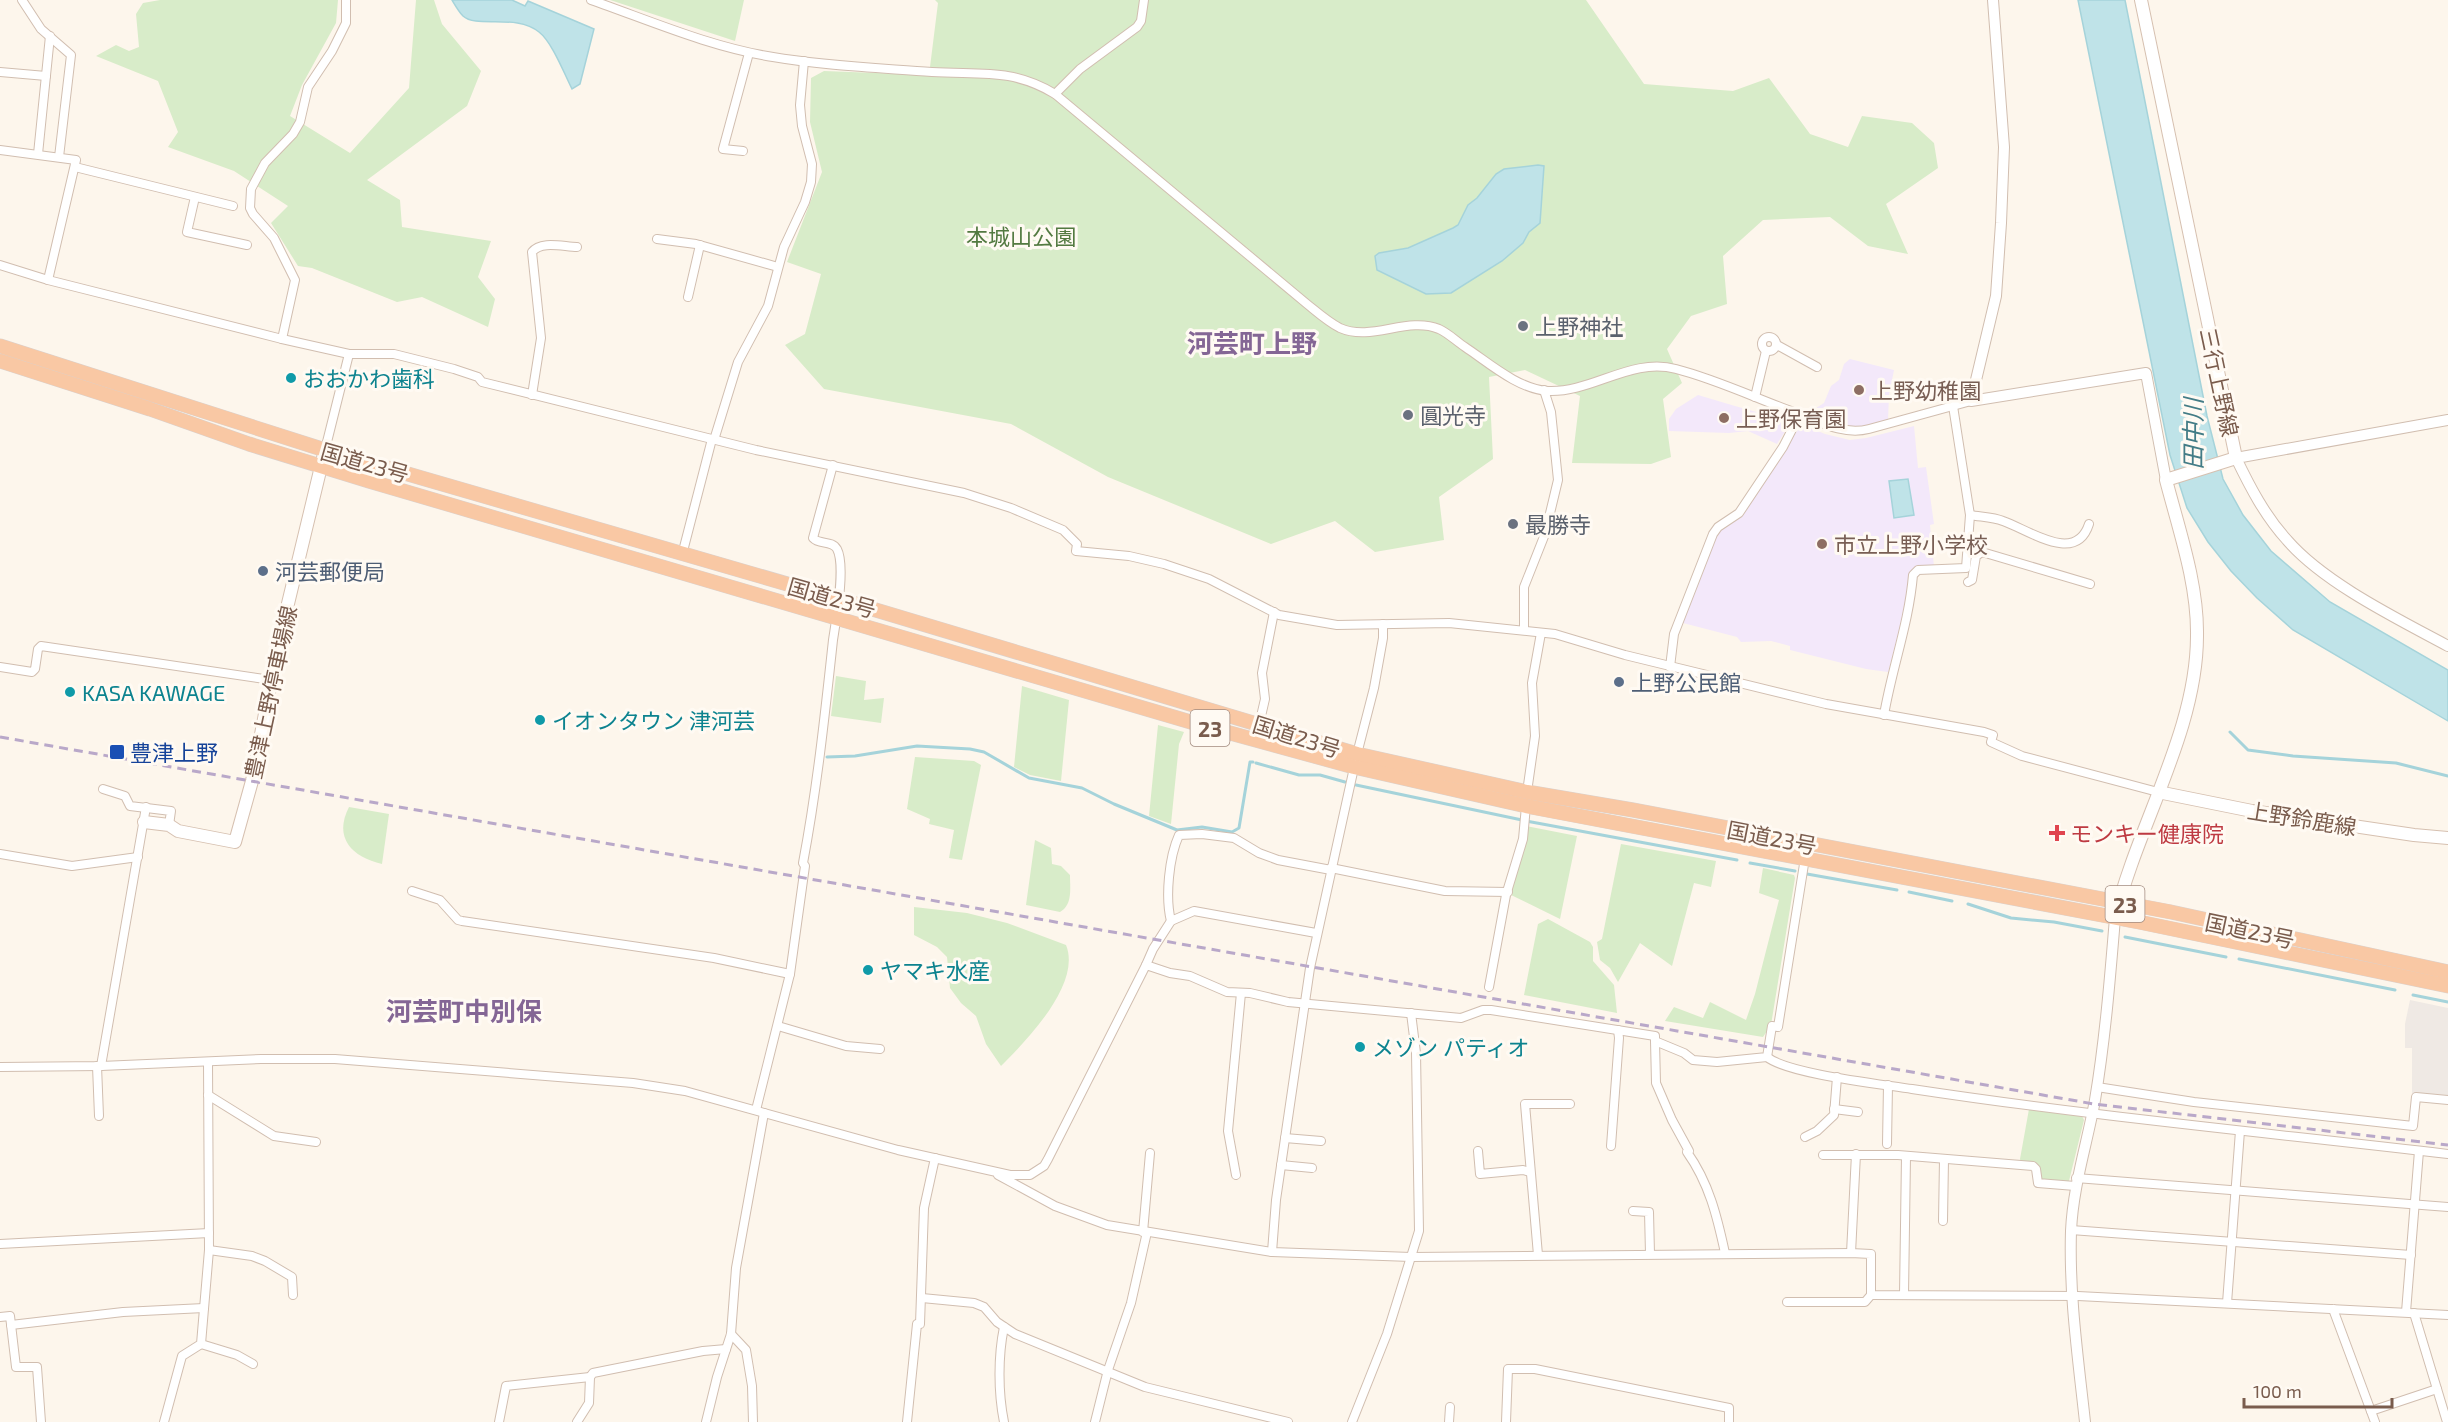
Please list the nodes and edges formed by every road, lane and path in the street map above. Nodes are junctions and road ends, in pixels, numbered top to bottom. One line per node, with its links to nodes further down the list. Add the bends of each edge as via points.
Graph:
1 (22, 0): 7 (street)
2 (346, 0): 28 (street, via 346,23 308,87 300,122 265,163 251,189 250,208 274,238 295,280)
3 (591, 0): 8 (street)
4 (1144, 0): 12 (street, via 1137,27 1080,69)
5 (1993, 0): 38 (street, via 2004,147 2002,213 1996,296)
6 (2140, 0): 44 (main road, 三行上野線)
7 (50, 36): 11 (street); 16 (street, via 70,55)
8 (749, 53): 9 (street); 14 (street, via 723,149)
9 (804, 61): 12 (street, via 1003,74 1025,79); 25 (street, via 800,105 812,177)
10 (0, 72): 11 (street)
11 (46, 76): 15 (street)
12 (1055, 94): 35 (street, via 1339,327 1358,332 1418,325 1438,328 1507,375)
13 (0, 150): 15 (street)
14 (743, 151)
15 (38, 154): 16 (street)
16 (59, 157): 17 (street, via 76,160)
17 (75, 167): 18 (street); 26 (street)
18 (195, 197): 19 (street); 22 (street, via 187,232)
19 (233, 206)
20 (657, 239): 21 (street)
21 (700, 245): 25 (street); 27 (street)
22 (247, 246)
23 (578, 247): 36 (street, via 543,246 532,252 541,339)
24 (0, 265): 26 (street)
25 (778, 267): 42 (street, via 766,312 738,362)
26 (48, 280): 28 (street)
27 (688, 297)
28 (282, 339): 32 (street)
29 (1777, 345): 31 (street); 31 (street, via 1770,332 1762,343); 34 (street)
30 (0, 346): 43 (highway, 国道23号 / 23)
31 (1766, 351): 37 (street)
32 (349, 354): 36 (street, via 394,354); 43 (street)
33 (0, 361): 45 (highway, 国道23号 / 23)
34 (1817, 367)
35 (1544, 390): 37 (street, via 1569,390 1643,367 1667,367); 57 (street, via 1551,412 1558,480 1545,534 1524,587)
36 (532, 395): 42 (street)
37 (1755, 398): 40 (street)
38 (1971, 401): 39 (street); 47 (street, via 2146,373)
39 (1953, 406): 40 (street, via 1862,431 1837,428); 48 (street)
40 (1800, 414): 61 (street, via 1739,513 1713,534 1674,634)
41 (2448, 420): 44 (street)
42 (713, 440): 46 (street); 50 (street)
43 (325, 450): 45 (main road, 豊津上野停車場線); 50 (highway, 国道23号 / 23)
44 (2231, 459): 47 (main road, 三行上野線); 59 (street, via 2275,526 2304,557 2325,574)
45 (320, 465): 55 (highway, 国道23号 / 23); 62 (main road, 豊津上野停車場線)
46 (833, 465): 53 (street, via 813,538 833,545 838,551); 54 (street, via 964,493 1011,508 1066,532 1077,544 1076,551 1164,564 1209,579)
47 (2170, 479): 67 (main road, via 2191,579 2197,647 2187,707)
48 (1970, 515): 49 (street, via 2004,521 2062,544 2080,541); 63 (street, via 1966,568 1918,570 1913,575 1907,620)
49 (2089, 525)
50 (682, 555): 53 (highway, 国道23号 / 23)
51 (1968, 582): 52 (street, via 1972,580 1976,556 1982,552)
52 (2090, 584)
53 (839, 599): 55 (street); 64 (highway, 国道23号 / 23)
54 (1274, 612): 56 (street, via 1337,625); 64 (street, via 1262,673 1265,699)
55 (837, 618): 65 (highway, 国道23号 / 23, via 1201,725); 85 (street)
56 (1383, 624): 57 (street, via 1449,623); 65 (street, via 1378,669)
57 (1524, 630): 58 (street)
58 (1541, 633): 61 (street); 68 (street, via 1532,683 1535,736)
59 (2448, 646)
60 (0, 667): 62 (street, via 32,672 41,646)
61 (1670, 667): 63 (street)
62 (271, 680): 71 (main road, 豊津上野停車場線, via 252,781 235,842 178,831)
63 (1884, 715): 67 (street, via 1984,732 1993,735 1991,742 2022,756)
64 (1260, 725): 65 (highway, 国道23号 / 23)
65 (1355, 761): 68 (highway, 国道23号 / 23); 76 (street)
66 (103, 789): 69 (street, via 125,796 130,806)
67 (2158, 792): 72 (main road, 上野鈴鹿線, via 2252,812); 79 (main road)
68 (1527, 799): 75 (highway, 国道23号 / 23); 78 (street, via 1523,839); 79 (highway, 国道23号 / 23, via 1633,810)
69 (146, 807): 70 (street); 71 (street, via 171,811)
70 (144, 822): 71 (main road, 豊津上野停車場線); 74 (street)
71 (169, 825)
72 (2448, 837)
73 (0, 854): 74 (street, via 72,866)
74 (138, 857): 97 (street)
75 (1805, 858): 80 (highway, 国道23号 / 23); 95 (street, via 1778,1028 1772,1026)
76 (1331, 869): 78 (street, via 1444,891); 81 (street, via 1278,860 1234,838 1179,835 1172,851); 82 (street)
77 (412, 891): 85 (street, via 440,900 462,921 714,958)
78 (1508, 892): 87 (street)
79 (2119, 903): 80 (main road); 84 (highway, 国道23号 / 23)
80 (2115, 918): 86 (highway, 国道23号 / 23); 101 (street)
81 (1171, 921): 82 (street, via 1194,911); 83 (street)
82 (1316, 933): 89 (street)
83 (1146, 965): 88 (street); 128 (street, via 1044,1166 1030,1175)
84 (2448, 972)
85 (790, 974): 91 (street)
86 (2448, 986)
87 (1489, 987)
88 (1241, 993): 89 (street); 130 (street, via 1228,1131)
89 (1304, 1005): 90 (street); 112 (street)
90 (1411, 1013): 92 (street, via 1461,1018 1491,1010); 149 (street, via 1416,1053 1419,1231)
91 (778, 1026): 94 (street, via 856,1048); 106 (street)
92 (1618, 1030): 93 (street, via 1654,1036); 116 (street)
93 (1655, 1041): 95 (street, via 1694,1060); 144 (street, via 1656,1083 1687,1152 1704,1179)
94 (880, 1049)
95 (1767, 1057): 99 (street, via 1773,1062)
96 (208, 1062): 97 (street); 102 (street); 106 (street, via 335,1059 621,1082 685,1091)
97 (99, 1066): 98 (street); 109 (street)
98 (0, 1067)
99 (1837, 1077): 100 (street); 105 (street)
100 (1888, 1085): 108 (street); 115 (street)
101 (2097, 1087): 103 (street, via 2194,1102 2413,1126 2416,1097); 108 (street)
102 (208, 1095): 114 (street, via 274,1136); 139 (street)
103 (2448, 1100)
104 (1570, 1104): 129 (street, via 1526,1104)
105 (1834, 1109): 107 (street); 111 (street, via 1834,1115 1823,1126)
106 (760, 1112): 124 (street); 164 (street, via 735,1268)
107 (1858, 1112)
108 (2092, 1114): 110 (street); 131 (street)
109 (99, 1116)
110 (2240, 1131): 118 (street); 132 (street)
111 (1805, 1137)
112 (1285, 1138): 113 (street); 126 (street)
113 (1321, 1141)
114 (316, 1142)
115 (1887, 1144)
116 (1611, 1146)
117 (1478, 1151): 129 (street, via 1480,1174)
118 (2419, 1151): 122 (street); 133 (street)
119 (1150, 1153): 138 (street)
120 (1856, 1154): 121 (street); 123 (street); 145 (street)
121 (1822, 1155)
122 (2448, 1155)
123 (1906, 1156): 125 (street); 152 (street)
124 (935, 1158): 128 (street); 154 (street, via 924,1208)
125 (1944, 1158): 131 (street, via 2033,1166 2038,1183); 136 (street)
126 (1281, 1165): 127 (street); 143 (street)
127 (1312, 1168)
128 (992, 1172): 138 (street, via 1088,1219)
129 (1530, 1172): 147 (street)
130 (1236, 1175)
131 (2076, 1182): 132 (street); 137 (street)
132 (2235, 1191): 133 (street); 140 (street)
133 (2414, 1204): 134 (street); 148 (street)
134 (2448, 1207)
135 (1633, 1211): 146 (street, via 1649,1212)
136 (1943, 1221)
137 (2071, 1230): 140 (street); 153 (street)
138 (1145, 1232): 143 (street); 168 (street, via 1131,1303)
139 (209, 1233): 141 (street); 142 (street)
140 (2231, 1242): 148 (street); 156 (street)
141 (0, 1244)
142 (209, 1250): 150 (street, via 266,1261 292,1277); 157 (street)
143 (1272, 1252): 149 (street)
144 (1725, 1253): 145 (street); 146 (street)
145 (1851, 1253): 151 (street, via 1871,1254)
146 (1650, 1254): 147 (street)
147 (1538, 1255): 149 (street)
148 (2410, 1255): 159 (street)
149 (1411, 1257): 183 (street, via 1387,1334)
150 (293, 1295)
151 (1871, 1295): 152 (street); 155 (street, via 1865,1302)
152 (1904, 1296): 153 (street)
153 (2070, 1296): 156 (street); 187 (street)
154 (922, 1298): 163 (street, via 974,1303 984,1307); 179 (street)
155 (1787, 1302)
156 (2227, 1304): 158 (street)
157 (204, 1308): 162 (street); 165 (street)
158 (2332, 1309): 159 (street); 172 (street)
159 (2410, 1312): 160 (street); 170 (street)
160 (2448, 1315)
161 (0, 1317): 162 (street, via 10,1316)
162 (11, 1325): 173 (street, via 16,1367 36,1367)
163 (1004, 1327): 168 (street); 180 (street, via 1000,1378)
164 (731, 1334): 166 (street); 178 (street, via 746,1350)
165 (201, 1344): 167 (street); 174 (street, via 182,1356)
166 (726, 1349): 169 (street, via 593,1373); 177 (street)
167 (253, 1364)
168 (1108, 1370): 181 (street); 182 (street, via 1165,1393)
169 (590, 1377): 175 (street, via 506,1386); 176 (street, via 589,1403)
170 (2437, 1389): 172 (street); 189 (street)
171 (1450, 1407): 184 (street)
172 (2371, 1411): 188 (street)
173 (41, 1422)
174 (164, 1422)
175 (500, 1422)
176 (577, 1422)
177 (706, 1422)
178 (753, 1422)
179 (907, 1422)
180 (1004, 1422)
181 (1095, 1422)
182 (1288, 1422)
183 (1352, 1422)
184 (1449, 1422)
185 (1506, 1422): 186 (street, via 1508,1369 1534,1369 1729,1408)
186 (1729, 1422)
187 (2085, 1422)
188 (2375, 1422)
189 (2447, 1422)

